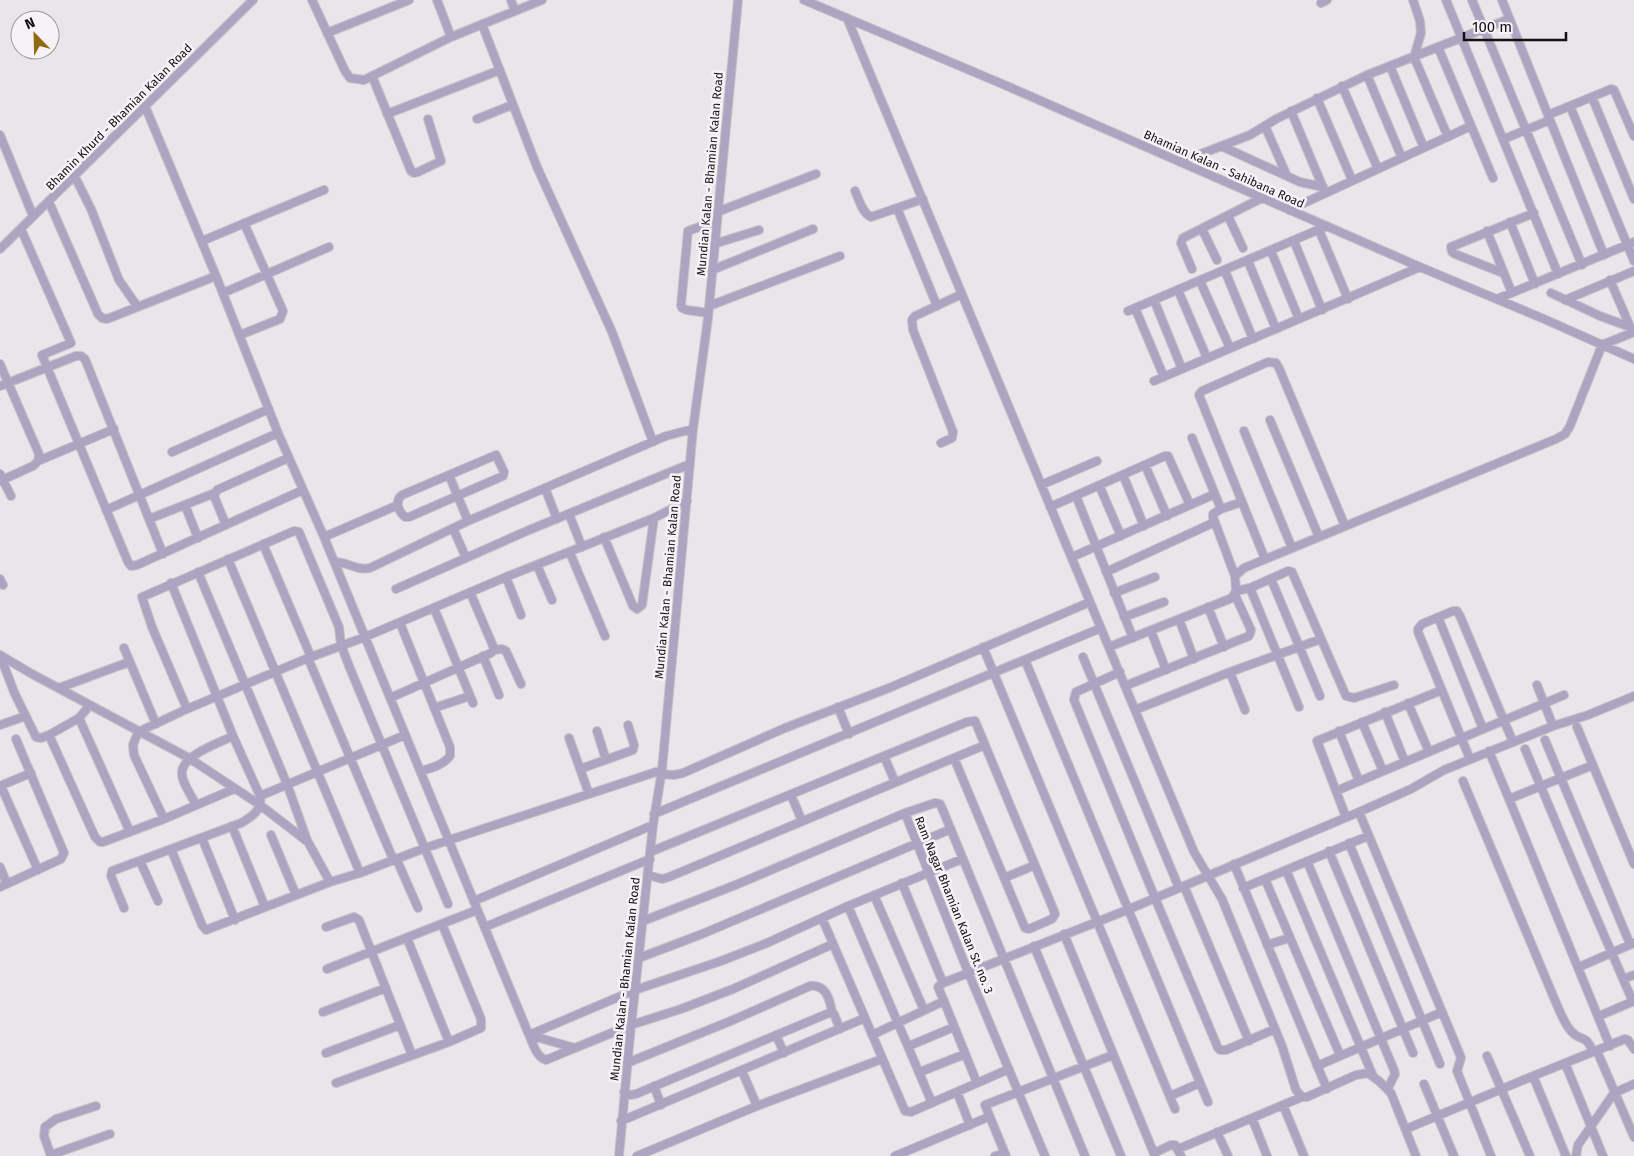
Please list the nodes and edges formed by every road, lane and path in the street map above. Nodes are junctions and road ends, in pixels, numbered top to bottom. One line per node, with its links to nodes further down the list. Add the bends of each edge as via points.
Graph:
1 (253, 0): 31 (street, Bhamin Khurd - Bhamian Kalan Road)
2 (409, 0): 18 (street)
3 (437, 0): 19 (street)
4 (511, 0): 13 (street)
5 (542, 0): 13 (street)
6 (738, 0): 67 (street, Mundian Kalan - Bhamian Kalan Road)
7 (804, 0): 14 (street, Bhamian Kalan - Sahibana Road)
8 (1413, 0): 22 (street, via 1421,33)
9 (1446, 0): 20 (street)
10 (1472, 0): 17 (street)
11 (1502, 0): 15 (street)
12 (314, 1): 18 (street)
13 (515, 11): 16 (street)
14 (847, 18): 48 (street, Bhamian Kalan - Sahibana Road); 59 (street)
15 (1509, 19): 17 (street); 35 (street)
16 (482, 24): 19 (street); 24 (street)
17 (1484, 29): 20 (street); 40 (street)
18 (327, 33): 26 (street, via 350,78 364,80)
19 (451, 37): 26 (street)
20 (1461, 38): 21 (street); 44 (street)
21 (1438, 47): 22 (street); 39 (street)
22 (1414, 57): 23 (street); 43 (street)
23 (1390, 66): 25 (street); 46 (street)
24 (500, 70): 30 (street); 34 (street)
25 (1367, 75): 27 (street); 47 (street)
26 (372, 76): 34 (street)
27 (1342, 86): 29 (street); 49 (street)
28 (1592, 97): 32 (street); 42 (street, via 1614,90); 60 (street)
29 (1317, 98): 33 (street); 54 (street)
30 (512, 105): 37 (street); 138 (street, via 612,332)
31 (145, 106): 51 (street, Bhamin Khurd - Bhamian Kalan Road); 77 (street)
32 (1570, 106): 35 (street); 80 (street)
33 (1291, 111): 38 (street); 56 (street)
34 (388, 114): 36 (street, via 414,173 441,161)
35 (1549, 118): 40 (street); 85 (street)
36 (428, 119)
37 (477, 119)
38 (1265, 126): 45 (street); 52 (street)
39 (1471, 126): 43 (street); 53 (street)
40 (1526, 130): 44 (street); 90 (street)
41 (0, 135): 65 (street)
42 (1634, 136)
43 (1448, 137): 46 (street)
44 (1504, 140): 64 (street)
45 (1221, 146): 48 (street); 52 (street)
46 (1424, 148): 47 (street)
47 (1402, 158): 49 (street)
48 (1180, 162): 58 (street, Bhamian Kalan - Sahibana Road)
49 (1378, 169): 54 (street)
50 (816, 174): 67 (street)
51 (74, 175): 61 (street, Bhamin Khurd - Bhamian Kalan Road); 112 (street, via 119,280)
52 (1287, 176): 56 (street)
53 (1493, 178)
54 (1352, 180): 56 (street)
55 (324, 190): 69 (street)
56 (1324, 190): 63 (street)
57 (856, 191): 62 (street, via 867,216)
58 (1262, 198): 63 (street, Bhamian Kalan - Sahibana Road); 66 (street)
59 (923, 199): 62 (street); 107 (street)
60 (1634, 200)
61 (48, 202): 65 (street, Bhamin Khurd - Bhamian Kalan Road); 112 (street, via 98,314 108,319)
62 (897, 208): 113 (street)
63 (1289, 210): 70 (street, Bhamian Kalan - Sahibana Road)
64 (1534, 212): 68 (street); 98 (street)
65 (33, 216): 71 (street, Bhamin Khurd - Bhamian Kalan Road)
66 (1228, 216): 73 (street); 82 (street)
67 (717, 217): 79 (street, Mundian Kalan - Bhamian Kalan Road); 114 (street, via 688,231 683,287 682,308)
68 (1510, 222): 76 (street); 102 (street)
69 (244, 223): 77 (street); 97 (street)
70 (1327, 226): 75 (street); 91 (street, Bhamian Kalan - Sahibana Road)
71 (21, 229): 83 (street, Bhamin Khurd - Bhamian Kalan Road); 126 (street, via 71,343 42,356)
72 (813, 229): 93 (street)
73 (1202, 229): 87 (street); 92 (street, via 1181,241)
74 (760, 230): 79 (street)
75 (1318, 230): 78 (street); 108 (street)
76 (1487, 231): 96 (street); 96 (street, via 1451,249 1455,254)
77 (202, 241): 99 (street)
78 (1294, 242): 84 (street); 115 (street)
79 (714, 244): 93 (street, Mundian Kalan - Bhamian Kalan Road)
80 (1631, 244): 85 (street); 89 (street)
81 (329, 248): 97 (street)
82 (1243, 248)
83 (0, 249)
84 (1270, 251): 88 (street); 116 (street)
85 (1604, 255): 90 (street)
86 (840, 256): 114 (street)
87 (1217, 260)
88 (1248, 261): 94 (street); 117 (street)
89 (1634, 261)
90 (1582, 264): 98 (street)
91 (1420, 267): 108 (street); 109 (street, Bhamian Kalan - Sahibana Road)
92 (1192, 269)
93 (712, 270): 114 (street, Mundian Kalan - Bhamian Kalan Road)
94 (1224, 270): 101 (street); 120 (street)
95 (1634, 271): 100 (street)
96 (1504, 273): 105 (street)
97 (267, 274): 104 (street); 119 (street, via 283,315)
98 (1558, 274): 102 (street)
99 (216, 276): 104 (street); 112 (street)
100 (1610, 280): 111 (street); 118 (street)
101 (1200, 281): 103 (street); 122 (street)
102 (1535, 284): 105 (street)
103 (1178, 290): 110 (street); 123 (street)
104 (223, 293): 119 (street)
105 (1512, 293): 109 (street)
106 (1551, 293): 111 (street)
107 (962, 294): 113 (street); 150 (street)
108 (1348, 299): 115 (street)
109 (1497, 299): 121 (street, Bhamian Kalan - Sahibana Road)
110 (1154, 300): 127 (street); 128 (street, via 1131,310)
111 (1565, 300): 118 (street)
112 (137, 306)
113 (937, 306): 139 (street, via 915,316 911,324 953,432 952,438)
114 (709, 309): 134 (street, Mundian Kalan - Bhamian Kalan Road)
115 (1322, 310): 116 (street)
116 (1299, 319): 117 (street)
117 (1276, 329): 120 (street)
118 (1632, 330): 121 (street)
119 (240, 335): 131 (street)
120 (1253, 339): 122 (street)
121 (1602, 345): 124 (street, Bhamian Kalan - Sahibana Road); 177 (street, via 1565,434)
122 (1230, 348): 123 (street)
123 (1207, 358): 127 (street)
124 (1634, 360)
125 (0, 364): 130 (street)
126 (46, 366): 130 (street); 133 (street, via 76,356 85,359); 140 (street)
127 (1182, 369): 128 (street)
128 (1164, 377): 129 (street)
129 (1154, 381)
130 (4, 384): 143 (street, via 39,454)
131 (269, 409): 136 (street); 141 (street)
132 (1270, 420): 180 (street)
133 (114, 429): 140 (street); 156 (street)
134 (693, 429): 138 (street); 145 (street, Mundian Kalan - Bhamian Kalan Road)
135 (1244, 432): 187 (street)
136 (278, 433): 142 (street); 156 (street)
137 (1192, 438): 155 (street)
138 (653, 442): 152 (street)
139 (941, 443)
140 (79, 445): 143 (street); 167 (street)
141 (172, 452)
142 (288, 458): 153 (street); 154 (street)
143 (38, 461): 149 (street)
144 (1097, 462): 150 (street)
145 (690, 464): 160 (street, Mundian Kalan - Bhamian Kalan Road); 168 (street)
146 (1145, 465): 148 (street); 164 (street, via 1165,456 1171,458); 169 (street)
147 (448, 475): 158 (street); 158 (street, via 492,456 498,457 503,476); 163 (street, via 402,495 398,498)
148 (1123, 475): 151 (street); 176 (street)
149 (1, 478): 157 (street)
150 (1041, 485): 165 (street)
151 (1099, 485): 159 (street); 179 (street)
152 (545, 488): 172 (street); 173 (street)
153 (303, 490): 175 (street); 181 (street)
154 (215, 493): 162 (street); 175 (street)
155 (1215, 494): 164 (street); 166 (street)
156 (140, 495): 167 (street); 171 (street)
157 (12, 496)
158 (458, 496): 163 (street, via 406,517); 173 (street)
159 (1076, 496): 165 (street); 186 (street)
160 (687, 501): 170 (street); 309 (street, Mundian Kalan - Bhamian Kalan Road)
161 (1242, 502): 166 (street); 177 (street, via 1199,395 1272,362 1279,368); 193 (street)
162 (186, 505): 171 (street); 183 (street)
163 (398, 506): 181 (street)
164 (1190, 506): 169 (street)
165 (1050, 507): 190 (street)
166 (1221, 509): 174 (street, via 1214,514)
167 (106, 510): 189 (street, via 131,566)
168 (569, 514): 172 (street); 185 (street)
169 (1167, 516): 176 (street)
170 (654, 518): 182 (street); 182 (street, via 642,605 637,609)
171 (149, 519): 189 (street)
172 (557, 519): 191 (street)
173 (468, 521): 178 (street)
174 (1215, 522): 197 (street); 198 (street)
175 (226, 525): 183 (street)
176 (1144, 526): 179 (street)
177 (1345, 526): 180 (street)
178 (453, 528): 191 (street); 194 (street, via 370,568 362,570)
179 (1121, 536): 186 (street)
180 (1319, 536): 187 (street)
181 (324, 537): 194 (street)
182 (604, 537): 185 (street)
183 (198, 538): 189 (street)
184 (263, 544): 192 (street); 224 (street, via 294,531 300,532 339,627); 234 (street)
185 (582, 547): 188 (street)
186 (1097, 547): 190 (street); 197 (street)
187 (1292, 548): 193 (street)
188 (570, 553): 195 (street); 220 (street)
189 (163, 554)
190 (1072, 557): 209 (street)
191 (466, 558): 204 (street)
192 (228, 559): 196 (street); 241 (street)
193 (1265, 559): 198 (street, via 1244,568)
194 (335, 562): 221 (street)
195 (537, 565): 199 (street); 208 (street)
196 (198, 572): 202 (street); 250 (street)
197 (1106, 572): 206 (street)
198 (1235, 576): 207 (street)
199 (506, 577): 205 (street); 213 (street)
200 (1155, 577): 206 (street)
201 (1271, 579): 203 (street); 223 (street, via 1292,572); 229 (street)
202 (171, 583): 256 (street); 266 (street, via 141,599)
203 (1250, 588): 207 (street); 233 (street)
204 (396, 589)
205 (470, 592): 212 (street); 230 (street)
206 (1114, 593): 214 (street)
207 (1236, 593): 211 (street, via 1232,598); 227 (street, via 1251,634)
208 (552, 600)
209 (1090, 602): 218 (street); 225 (street)
210 (1164, 602): 214 (street)
211 (1208, 607): 216 (street); 227 (street)
212 (434, 608): 217 (street); 239 (street)
213 (521, 615)
214 (1124, 616): 222 (street)
215 (1438, 617): 253 (street, via 1418,629); 272 (street, via 1459,612); 279 (street)
216 (1179, 619): 219 (street); 236 (street)
217 (400, 623): 221 (street); 245 (street)
218 (1101, 628): 226 (street); 237 (street)
219 (1151, 631): 222 (street); 240 (street)
220 (605, 636)
221 (365, 637): 224 (street); 259 (street)
222 (1133, 638): 226 (street)
223 (1321, 639): 229 (street); 248 (street, via 1346,696 1354,698)
224 (341, 645): 234 (street); 292 (street)
225 (983, 647): 244 (street); 263 (street)
226 (1109, 647): 242 (street)
227 (1224, 647): 236 (street)
228 (124, 648): 238 (street)
229 (1300, 648): 233 (street); 257 (street)
230 (494, 650): 232 (street); 246 (street, via 506,651)
231 (0, 655): 252 (street); 270 (street)
232 (483, 656): 239 (street); 254 (street)
233 (1278, 656): 243 (street); 264 (street)
234 (309, 657): 241 (street); 299 (street)
235 (1083, 657): 247 (street)
236 (1194, 658): 240 (street)
237 (1025, 660): 244 (street); 379 (street)
238 (129, 662): 252 (street); 274 (street)
239 (458, 666): 245 (street); 265 (street, via 472,699)
240 (1166, 670): 251 (street)
241 (276, 671): 250 (street); 306 (street)
242 (1120, 672): 247 (street); 251 (street)
243 (1230, 672): 267 (street); 268 (street)
244 (994, 674): 283 (street); 383 (street)
245 (424, 682): 259 (street); 265 (street)
246 (521, 684)
247 (1095, 684): 366 (street); 370 (street, via 1076,692 1074,700)
248 (1394, 685)
249 (1537, 685): 261 (street)
250 (244, 686): 256 (street); 315 (street)
251 (1125, 686): 267 (street)
252 (59, 688): 262 (street)
253 (1442, 690): 260 (street); 288 (street)
254 (499, 695)
255 (1564, 695): 261 (street)
256 (217, 696): 266 (street); 286 (street)
257 (1320, 696)
258 (1634, 696): 277 (street)
259 (390, 698): 285 (street)
260 (1408, 703): 269 (street); 296 (street)
261 (1544, 703): 272 (street); 277 (street)
262 (90, 705): 271 (street); 282 (street)
263 (838, 707): 283 (street); 309 (street, via 682,773)
264 (1299, 707)
265 (434, 708): 307 (street, via 450,747 450,756 440,765)
266 (187, 709): 274 (street)
267 (1135, 710): 360 (street)
268 (1245, 710)
269 (1385, 712): 273 (street); 303 (street)
270 (26, 716): 275 (street); 284 (street, via 36,737)
271 (79, 718): 284 (street); 335 (street)
272 (1504, 720): 279 (street); 291 (street)
273 (1362, 722): 281 (street); 308 (street)
274 (156, 724): 282 (street)
275 (0, 725)
276 (628, 725): 302 (street, via 634,750)
277 (1553, 726): 291 (street)
278 (1577, 727): 304 (street)
279 (1483, 728): 288 (street)
280 (597, 731): 302 (street)
281 (1339, 731): 312 (street); 319 (street, via 1317,741)
282 (138, 732): 298 (street); 330 (street, via 132,745 134,755)
283 (849, 734): 328 (street)
284 (49, 735): 335 (street, via 97,840 103,842)
285 (406, 735): 292 (street); 307 (street)
286 (233, 736): 298 (street); 322 (street)
287 (570, 738): 305 (street)
288 (1461, 738): 296 (street); 301 (street)
289 (16, 739): 310 (street)
290 (1545, 740): 311 (street)
291 (1513, 742): 295 (street)
292 (381, 745): 299 (street); 343 (street)
293 (985, 745): 297 (street, via 977,724 971,721); 300 (street); 353 (street)
294 (1525, 749): 317 (street)
295 (1489, 751): 301 (street); 323 (street)
296 (1428, 752): 303 (street)
297 (884, 756): 314 (street); 321 (street)
298 (189, 758): 318 (street); 324 (street, via 182,774)
299 (349, 758): 306 (street); 347 (street)
300 (954, 758): 314 (street); 361 (street)
301 (1470, 759): 326 (street)
302 (606, 760): 305 (street)
303 (1405, 762): 308 (street)
304 (1593, 765): 311 (street); 352 (street)
305 (580, 769): 320 (street)
306 (317, 771): 315 (street); 358 (street)
307 (421, 771): 339 (street)
308 (1383, 771): 312 (street)
309 (661, 772): 320 (street); 328 (street, Mundian Kalan - Bhamian Kalan Road)
310 (31, 773): 316 (street); 355 (street, via 64,853 62,859)
311 (1560, 777): 317 (street); 391 (street)
312 (1359, 781): 319 (street)
313 (1463, 781): 433 (street, via 1554,998 1569,1028 1577,1036 1585,1038)
314 (894, 782): 331 (street)
315 (287, 784): 322 (street); 340 (street)
316 (1, 786): 355 (street)
317 (1541, 786): 323 (street); 395 (street)
318 (234, 789): 324 (street); 325 (street)
319 (1336, 791): 329 (street)
320 (589, 794): 339 (street)
321 (791, 794): 331 (street); 346 (street)
322 (260, 796): 325 (street)
323 (1509, 798): 398 (street)
324 (196, 805): 330 (street)
325 (260, 805): 333 (street, via 249,818); 340 (street)
326 (1359, 812): 329 (street); 337 (street)
327 (905, 813): 334 (street, via 940,804); 341 (street, Ram Nagar Bhamian Kalan St. no. 3); 382 (street, Ram Nagar Bhamian Kalan St. no. 3)
328 (654, 814): 332 (street, Mundian Kalan - Bhamian Kalan Road)
329 (1346, 817): 351 (street)
330 (164, 818): 335 (street)
331 (802, 821): 359 (street, via 669,877 662,879)
332 (653, 825): 346 (street, Mundian Kalan - Bhamian Kalan Road); 372 (street)
333 (232, 826): 338 (street); 375 (street)
334 (951, 829): 341 (street); 348 (street)
335 (130, 832)
336 (270, 835): 369 (street)
337 (1368, 836): 342 (street); 411 (street)
338 (202, 838): 344 (street); 381 (street)
339 (448, 840): 343 (street); 372 (street)
340 (308, 842): 363 (street)
341 (918, 843): 357 (street, Ram Nagar Bhamian Kalan St. no. 3); 396 (street)
342 (1349, 843): 345 (street); 414 (street)
343 (425, 848): 347 (street); 373 (street)
344 (171, 850): 349 (street); 381 (street, via 204,928 210,930)
345 (1330, 851): 350 (street); 421 (street)
346 (650, 855): 359 (street, Mundian Kalan - Bhamian Kalan Road); 386 (street)
347 (394, 859): 358 (street); 377 (street)
348 (962, 859): 357 (street); 397 (street)
349 (140, 861): 371 (street); 376 (street, via 111,873)
350 (1307, 861): 356 (street); 425 (street)
351 (1234, 864): 360 (street); 367 (street)
352 (1634, 864)
353 (1035, 865): 361 (street); 361 (street, via 1055,914 1052,919 1029,929 1024,927)
354 (0, 867): 365 (street)
355 (38, 870): 365 (street)
356 (1286, 870): 362 (street); 429 (street)
357 (929, 872): 364 (street); 400 (street, Ram Nagar Bhamian Kalan St. no. 3)
358 (360, 873): 363 (street)
359 (648, 875): 382 (street, Mundian Kalan - Bhamian Kalan Road)
360 (1207, 876): 366 (street); 420 (street, via 1222,900)
361 (1004, 878)
362 (1265, 879): 367 (street); 389 (street)
363 (330, 882): 369 (street)
364 (902, 884): 368 (street); 403 (street)
365 (4, 886)
366 (1181, 887): 370 (street); 426 (street)
367 (1243, 888): 392 (street)
368 (874, 895): 374 (street); 408 (street)
369 (296, 896): 375 (street)
370 (1155, 898): 379 (street); 426 (street, via 1218,1048 1223,1051)
371 (158, 901)
372 (474, 901): 378 (street)
373 (448, 904)
374 (848, 906): 380 (street); 415 (street)
375 (266, 907): 381 (street)
376 (124, 908)
377 (418, 908)
378 (477, 910): 384 (street); 386 (street)
379 (1127, 910): 383 (street); 454 (street)
380 (822, 918): 390 (street); 405 (street, via 721,961)
381 (235, 920)
382 (643, 921): 396 (street, Mundian Kalan - Bhamian Kalan Road)
383 (1097, 921): 387 (street); 467 (street)
384 (442, 924): 388 (street); 427 (street, via 482,1024 481,1028)
385 (326, 927): 394 (street, via 357,918)
386 (485, 927): 422 (street)
387 (1064, 934): 393 (street); 439 (street)
388 (407, 938): 394 (street); 427 (street)
389 (1289, 938): 392 (street); 440 (street)
390 (833, 944): 413 (street); 417 (street, via 733,989)
391 (1632, 944): 395 (street)
392 (1267, 945): 447 (street)
393 (1034, 946): 397 (street); 446 (street)
394 (372, 952): 399 (street); 404 (street)
395 (1611, 953): 398 (street); 402 (street)
396 (639, 958): 405 (street, Mundian Kalan - Bhamian Kalan Road)
397 (1003, 958): 400 (street); 453 (street)
398 (1579, 967): 412 (street)
399 (327, 969)
400 (968, 972): 403 (street); 448 (street, Ram Nagar Bhamian Kalan St. no. 3)
401 (1634, 974): 402 (street)
402 (1623, 979): 407 (street)
403 (943, 983): 406 (street, via 938,986)
404 (386, 988): 409 (street); 416 (street)
405 (635, 990): 417 (street, Mundian Kalan - Bhamian Kalan Road); 422 (street)
406 (944, 1001): 408 (street); 418 (street)
407 (1634, 1002): 412 (street)
408 (924, 1010): 415 (street)
409 (323, 1012)
410 (832, 1012): 419 (street); 423 (street); 443 (street, via 822,988 810,986)
411 (1442, 1012): 414 (street); 470 (street, via 1461,1058 1457,1071)
412 (1599, 1016): 430 (street)
413 (865, 1018): 419 (street); 424 (street)
414 (1422, 1021): 421 (street); 445 (street)
415 (899, 1023): 424 (street); 428 (street)
416 (400, 1025): 434 (street); 438 (street)
417 (631, 1025): 431 (street); 443 (street, Mundian Kalan - Bhamian Kalan Road)
418 (954, 1027): 428 (street); 437 (street)
419 (840, 1029): 435 (street)
420 (1275, 1029): 426 (street); 468 (street, via 1296,1090)
421 (1404, 1029): 425 (street); 436 (street)
422 (529, 1034): 431 (street); 431 (street, via 538,1054 546,1060)
423 (776, 1035): 435 (street); 459 (street)
424 (872, 1035): 442 (street)
425 (1382, 1038): 429 (street); 460 (street, via 1394,1074)
426 (1248, 1041)
427 (449, 1042): 438 (street)
428 (909, 1046): 450 (street)
429 (1361, 1046): 440 (street); 451 (street)
430 (1610, 1046): 432 (street, via 1628,1040); 433 (street)
431 (575, 1048)
432 (1634, 1049)
433 (1595, 1052): 444 (street); 466 (street)
434 (326, 1053)
435 (784, 1053): 449 (street)
436 (1413, 1053)
437 (966, 1054): 450 (street); 456 (street)
438 (412, 1055): 455 (street)
439 (1113, 1055): 446 (street); 489 (street)
440 (1340, 1056): 447 (street)
441 (1487, 1056): 461 (street)
442 (882, 1059): 471 (street, via 905,1111); 475 (street)
443 (627, 1063): 463 (street, Mundian Kalan - Bhamian Kalan Road)
444 (1565, 1063): 452 (street); 482 (street)
445 (1440, 1064)
446 (1084, 1066): 453 (street); 497 (street)
447 (1317, 1066): 462 (street)
448 (1008, 1069): 456 (street); 465 (street, Ram Nagar Bhamian Kalan St. no. 3)
449 (742, 1071): 472 (street); 475 (street)
450 (920, 1072): 471 (street)
451 (1373, 1076): 460 (street); 462 (street, via 1363,1073)
452 (1533, 1076): 461 (street); 505 (street)
453 (1053, 1079): 465 (street); 496 (street)
454 (1200, 1082): 467 (street); 469 (street)
455 (336, 1083)
456 (977, 1083): 464 (street)
457 (1424, 1084): 477 (street)
458 (1634, 1084): 466 (street)
459 (654, 1086): 463 (street, via 630,1095); 472 (street)
460 (1388, 1088): 483 (street)
461 (1501, 1088): 470 (street); 504 (street)
462 (1327, 1089): 468 (street)
463 (624, 1092): 480 (street, Mundian Kalan - Bhamian Kalan Road)
464 (957, 1092): 471 (street); 481 (street)
465 (1018, 1093): 478 (street, via 985,1105); 495 (street, Ram Nagar Bhamian Kalan St. no. 3)
466 (1614, 1093): 482 (street); 486 (street)
467 (1170, 1096): 476 (street)
468 (1302, 1097): 473 (street)
469 (1208, 1102)
470 (1469, 1102): 477 (street); 503 (street)
471 (932, 1103)
472 (661, 1105): 480 (street)
473 (1283, 1105): 479 (street); 500 (street)
474 (96, 1106): 490 (street, via 56,1119 45,1127 44,1136)
475 (757, 1106): 492 (street)
476 (1175, 1109)
477 (1438, 1116): 483 (street); 502 (street)
478 (990, 1118): 481 (street); 488 (street)
479 (1252, 1118): 484 (street); 499 (street)
480 (621, 1122): 491 (street, Mundian Kalan - Bhamian Kalan Road)
481 (970, 1125): 493 (street)
482 (1591, 1127): 506 (street, via 1578,1145); 507 (street)
483 (1406, 1129): 501 (street)
484 (1217, 1132): 487 (street); 498 (street)
485 (110, 1134): 490 (street)
486 (1634, 1137)
487 (1179, 1152): 489 (street, via 1175,1145 1171,1145)
488 (1006, 1154): 494 (street)
489 (1154, 1154)
490 (51, 1156)
491 (619, 1156)
492 (637, 1156)
493 (895, 1156)
494 (995, 1156)
495 (1045, 1156)
496 (1085, 1156)
497 (1121, 1156)
498 (1228, 1156)
499 (1268, 1156)
500 (1304, 1156)
501 (1416, 1156)
502 (1454, 1156)
503 (1492, 1156)
504 (1530, 1156)
505 (1566, 1156)
506 (1576, 1156)
507 (1603, 1156)

